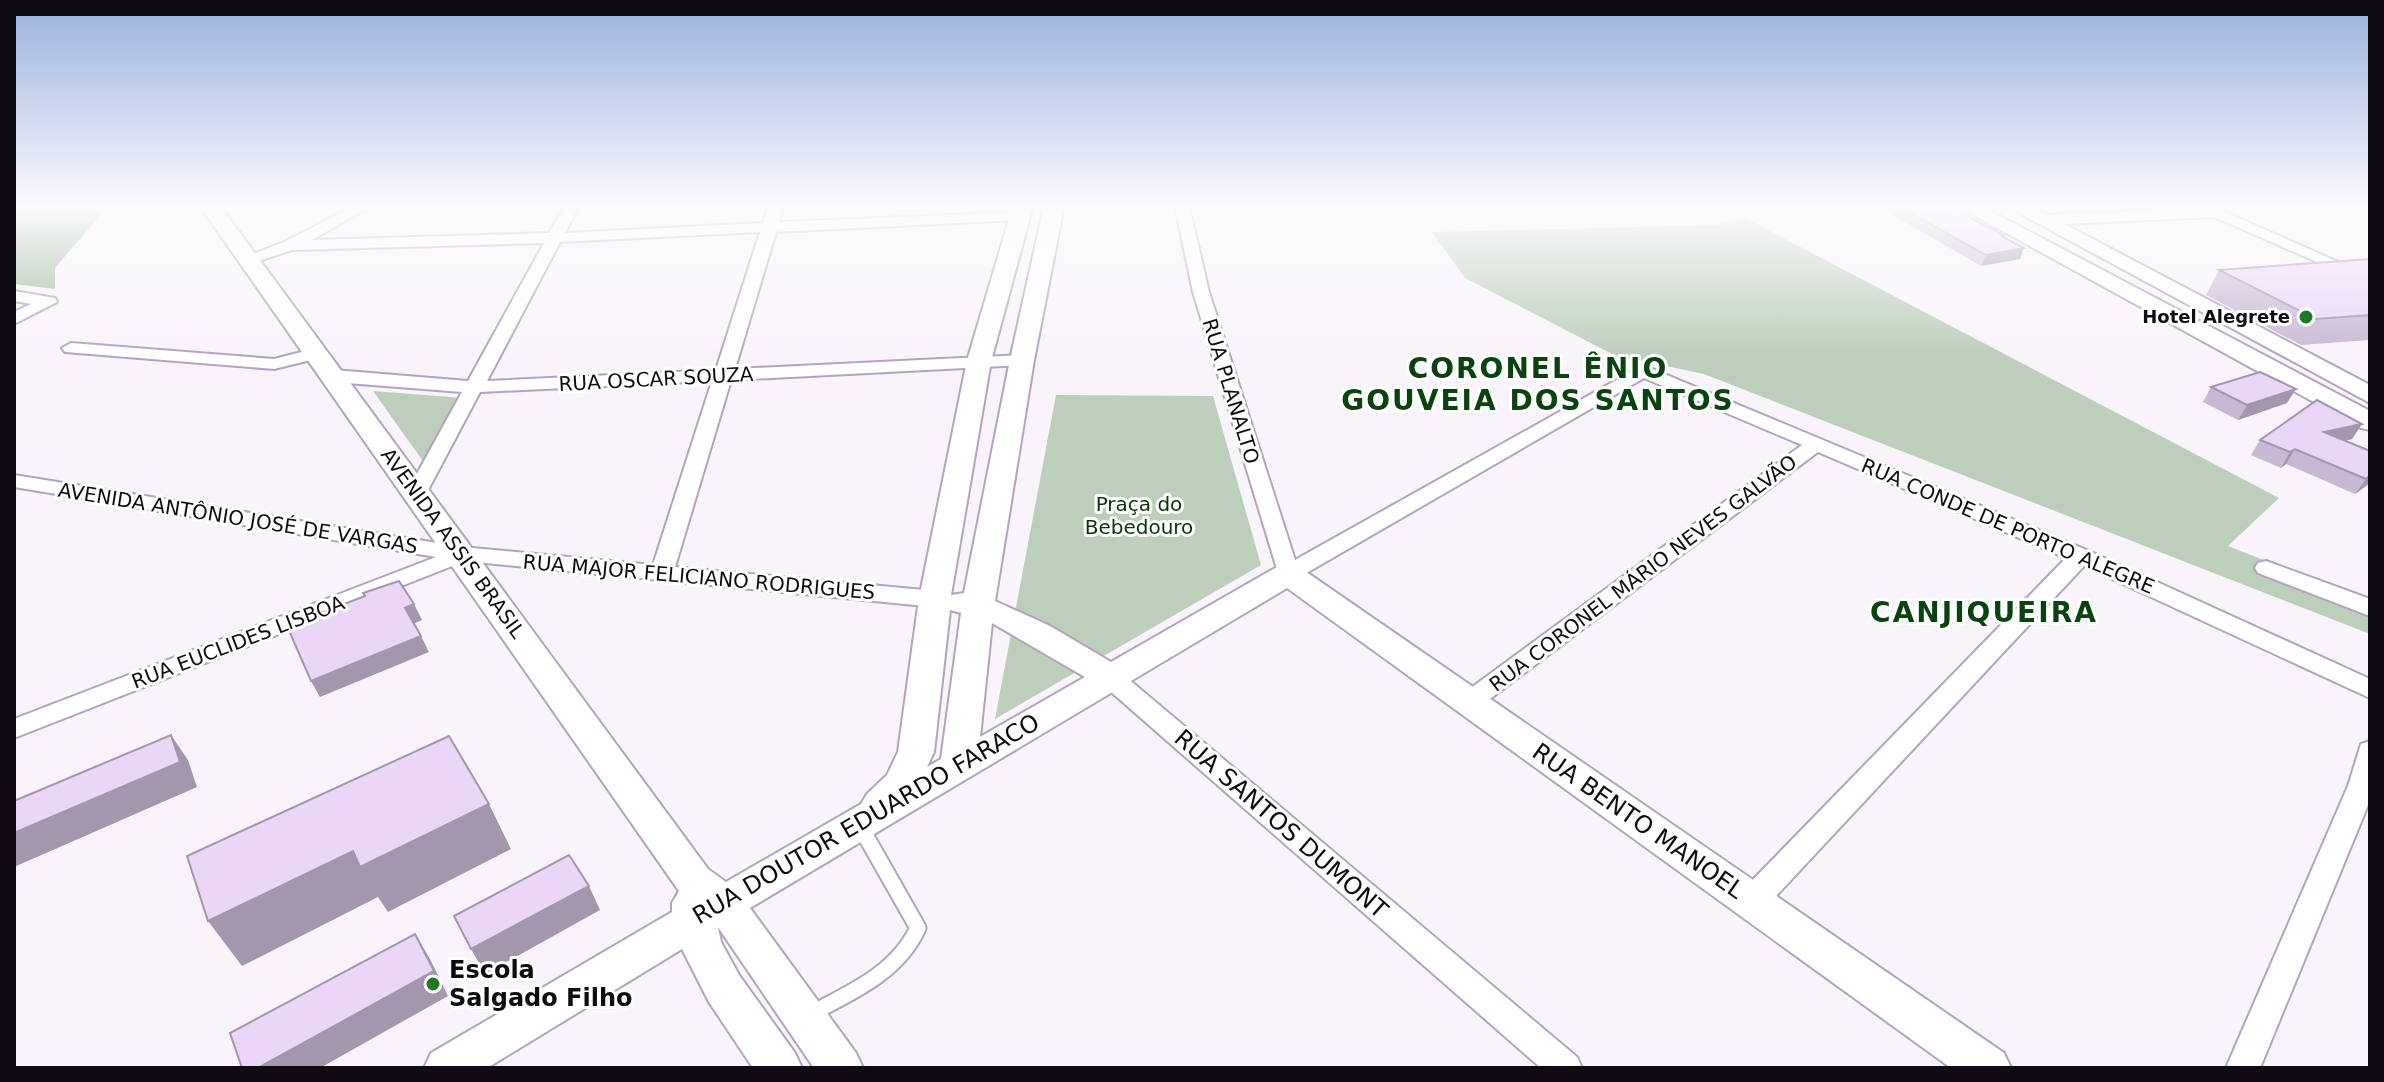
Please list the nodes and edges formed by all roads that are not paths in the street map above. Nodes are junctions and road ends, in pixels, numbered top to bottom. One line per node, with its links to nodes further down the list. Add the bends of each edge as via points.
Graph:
1 (247, 256): 11 (main road, AVENIDA ASSIS BRASIL)
2 (256, 256): 11 (street)
3 (543, 256): 21 (street)
4 (760, 256): 20 (street)
5 (1009, 256): 18 (main road)
6 (1044, 256): 17 (main road)
7 (1193, 256): 31 (street, RUA PLANALTO)
8 (2061, 256): 23 (main road)
9 (2111, 256): 22 (main road)
10 (2317, 256): 12 (street)
11 (249, 259): 16 (main road, AVENIDA ASSIS BRASIL)
12 (2346, 269)
13 (14, 296): 14 (street, via 49,302)
14 (14, 319)
15 (71, 348): 16 (street, via 274,364)
16 (317, 353): 19 (main road, AVENIDA ASSIS BRASIL)
17 (1022, 360): 18 (street, RUA OSCAR SOUZA); 33 (main road)
18 (979, 361): 20 (street, RUA OSCAR SOUZA); 32 (main road)
19 (334, 376): 21 (street, RUA OSCAR SOUZA); 26 (main road, AVENIDA ASSIS BRASIL)
20 (723, 376): 21 (street, RUA OSCAR SOUZA); 30 (street)
21 (473, 387): 26 (street)
22 (2370, 395)
23 (2370, 422)
24 (1817, 444): 28 (street, RUA CONDE DE PORTO ALEGRE); 31 (street, RUA CONDE DE PORTO ALEGRE, via 1643,371); 37 (street, RUA CORONEL MÁRIO NEVES GALVÃO)
25 (16, 483): 27 (street, AVENIDA ANTÔNIO JOSÉ DE VARGAS)
26 (417, 492): 27 (main road, AVENIDA ASSIS BRASIL)
27 (462, 554): 30 (street, RUA MAJOR FELICIANO RODRIGUES); 38 (street, RUA EUCLIDES LISBOA); 42 (main road, AVENIDA ASSIS BRASIL)
28 (2081, 556): 36 (street, RUA CONDE DE PORTO ALEGRE); 43 (street)
29 (2266, 568): 34 (street)
30 (662, 573): 32 (street, RUA MAJOR FELICIANO RODRIGUES)
31 (1288, 574): 35 (main road, RUA DOUTOR EDUARDO FARACO); 37 (main road, RUA BENTO MANOEL)
32 (935, 599): 33 (main road, RUA SANTOS DUMONT); 41 (main road, via 916,752 901,784)
33 (978, 606): 35 (main road, RUA SANTOS DUMONT, via 1010,618); 40 (main road)
34 (2370, 608)
35 (1111, 678): 40 (main road, RUA DOUTOR EDUARDO FARACO); 48 (street, RUA SANTOS DUMONT)
36 (2370, 689)
37 (1469, 702): 43 (main road, RUA BENTO MANOEL)
38 (14, 729)
39 (2370, 751): 50 (street, via 2362,786)
40 (958, 768): 41 (main road, RUA DOUTOR EDUARDO FARACO)
41 (859, 824): 42 (main road, RUA DOUTOR EDUARDO FARACO); 44 (lane, via 918,928 914,940 888,967)
42 (702, 900): 44 (main road, AVENIDA ASSIS BRASIL); 45 (main road, RUA DOUTOR EDUARDO FARACO); 46 (main road, AVENIDA ASSIS BRASIL, via 702,952)
43 (1752, 901): 49 (main road, RUA BENTO MANOEL)
44 (802, 1018): 47 (main road, AVENIDA ASSIS BRASIL)
45 (447, 1068)
46 (779, 1068)
47 (840, 1068)
48 (1565, 1068)
49 (1988, 1068)
50 (2243, 1068)

